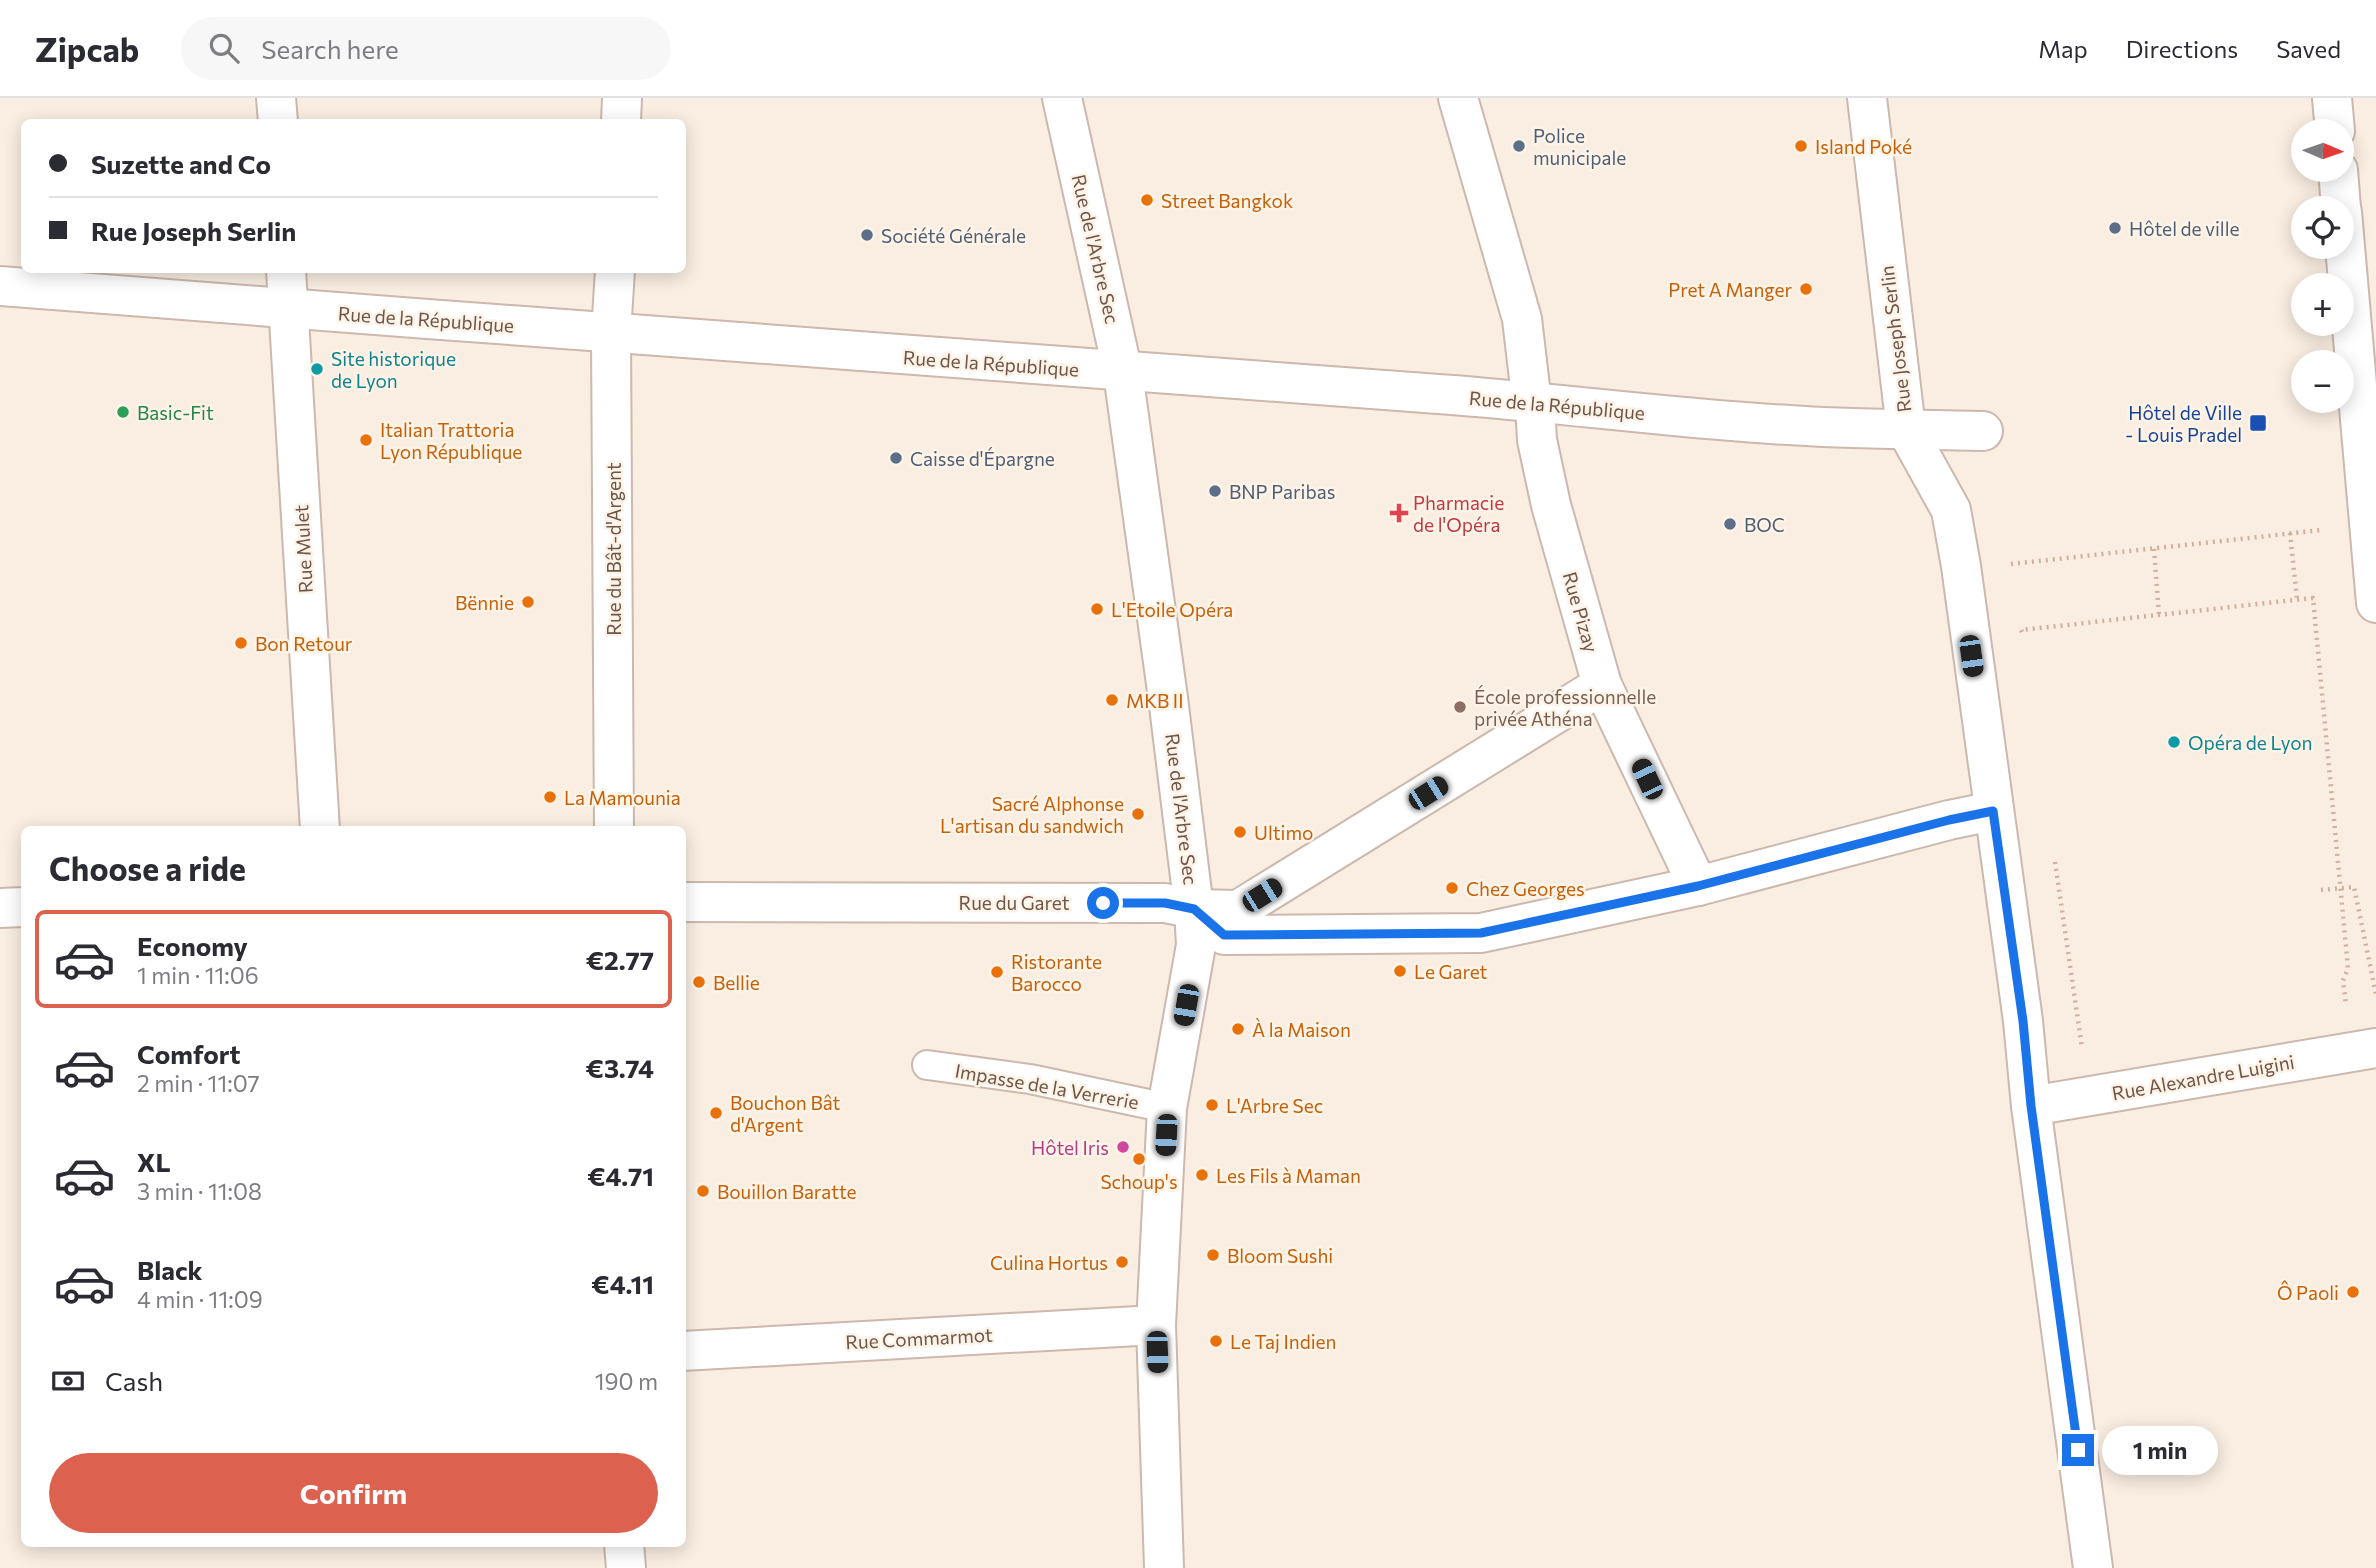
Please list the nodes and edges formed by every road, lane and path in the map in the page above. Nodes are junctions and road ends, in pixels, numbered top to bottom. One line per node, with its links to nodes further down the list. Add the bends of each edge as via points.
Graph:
1 (276, 98): 7 (street)
2 (622, 98): 8 (street)
3 (1062, 98): 16 (street, Rue de l'Arbre Sec)
4 (1458, 98): 17 (street, Rue Pizay, via 1522,319)
5 (1867, 98): 18 (street, Rue Joseph Serlin)
6 (2332, 98): 9 (street)
7 (278, 119)
8 (621, 119)
9 (2333, 119)
10 (2345, 259): 25 (street)
11 (286, 273): 14 (street, Rue Mulet)
12 (615, 273): 15 (street, Rue du Bât-d'Argent)
13 (0, 286): 14 (street, Rue de la République)
14 (289, 308): 15 (street, Rue de la République); 30 (street, Rue Mulet)
15 (611, 333): 16 (street, Rue de la République); 31 (street, Rue du Bât-d'Argent)
16 (1123, 373): 17 (street, Rue de la République); 39 (street, Rue de l'Arbre Sec)
17 (1533, 404): 18 (street, Rue de la République); 28 (street, Rue Pizay, via 1551,505)
18 (1906, 429): 19 (street, Rue de la République); 29 (street, Rue Joseph Serlin, via 1951,510)
19 (1983, 431)
20 (2325, 529): 21 (path)
21 (2290, 533): 22 (path); 24 (path)
22 (2154, 550): 23 (path); 26 (path)
23 (2008, 565)
24 (2297, 599): 26 (path); 34 (path, via 2313,598)
25 (2376, 603)
26 (2159, 615): 27 (path, via 2021,630)
27 (2023, 643)
28 (1602, 685): 33 (street, Rue Pizay); 39 (street, Rue du Garet, via 1238,910)
29 (1993, 811): 33 (street); 45 (street, Rue Joseph Serlin)
30 (320, 826)
31 (614, 826)
32 (2053, 851): 42 (path)
33 (1698, 886): 39 (street, via 1481,933 1224,935)
34 (2340, 888): 35 (path); 40 (path, via 2354,887); 41 (path, via 2348,968 2343,981)
35 (2321, 890)
36 (686, 902): 39 (street, Rue du Garet, via 1165,903)
37 (21, 907): 38 (street)
38 (0, 908)
39 (1194, 909): 46 (street, Rue de l'Arbre Sec, via 1196,945)
40 (2376, 994)
41 (2346, 1010)
42 (2081, 1045)
43 (2376, 1048): 45 (street, Rue Alexandre Luigini)
44 (927, 1065): 46 (lane, Impasse de la Verrerie, via 1030,1079)
45 (2031, 1106): 52 (street, Rue Joseph Serlin)
46 (1167, 1108): 47 (street, Rue de l'Arbre Sec)
47 (1156, 1325): 48 (street, Rue Commarmot); 51 (street, Rue de l'Arbre Sec)
48 (686, 1351)
49 (624, 1547): 50 (street)
50 (626, 1568)
51 (1164, 1568)
52 (2093, 1568)

